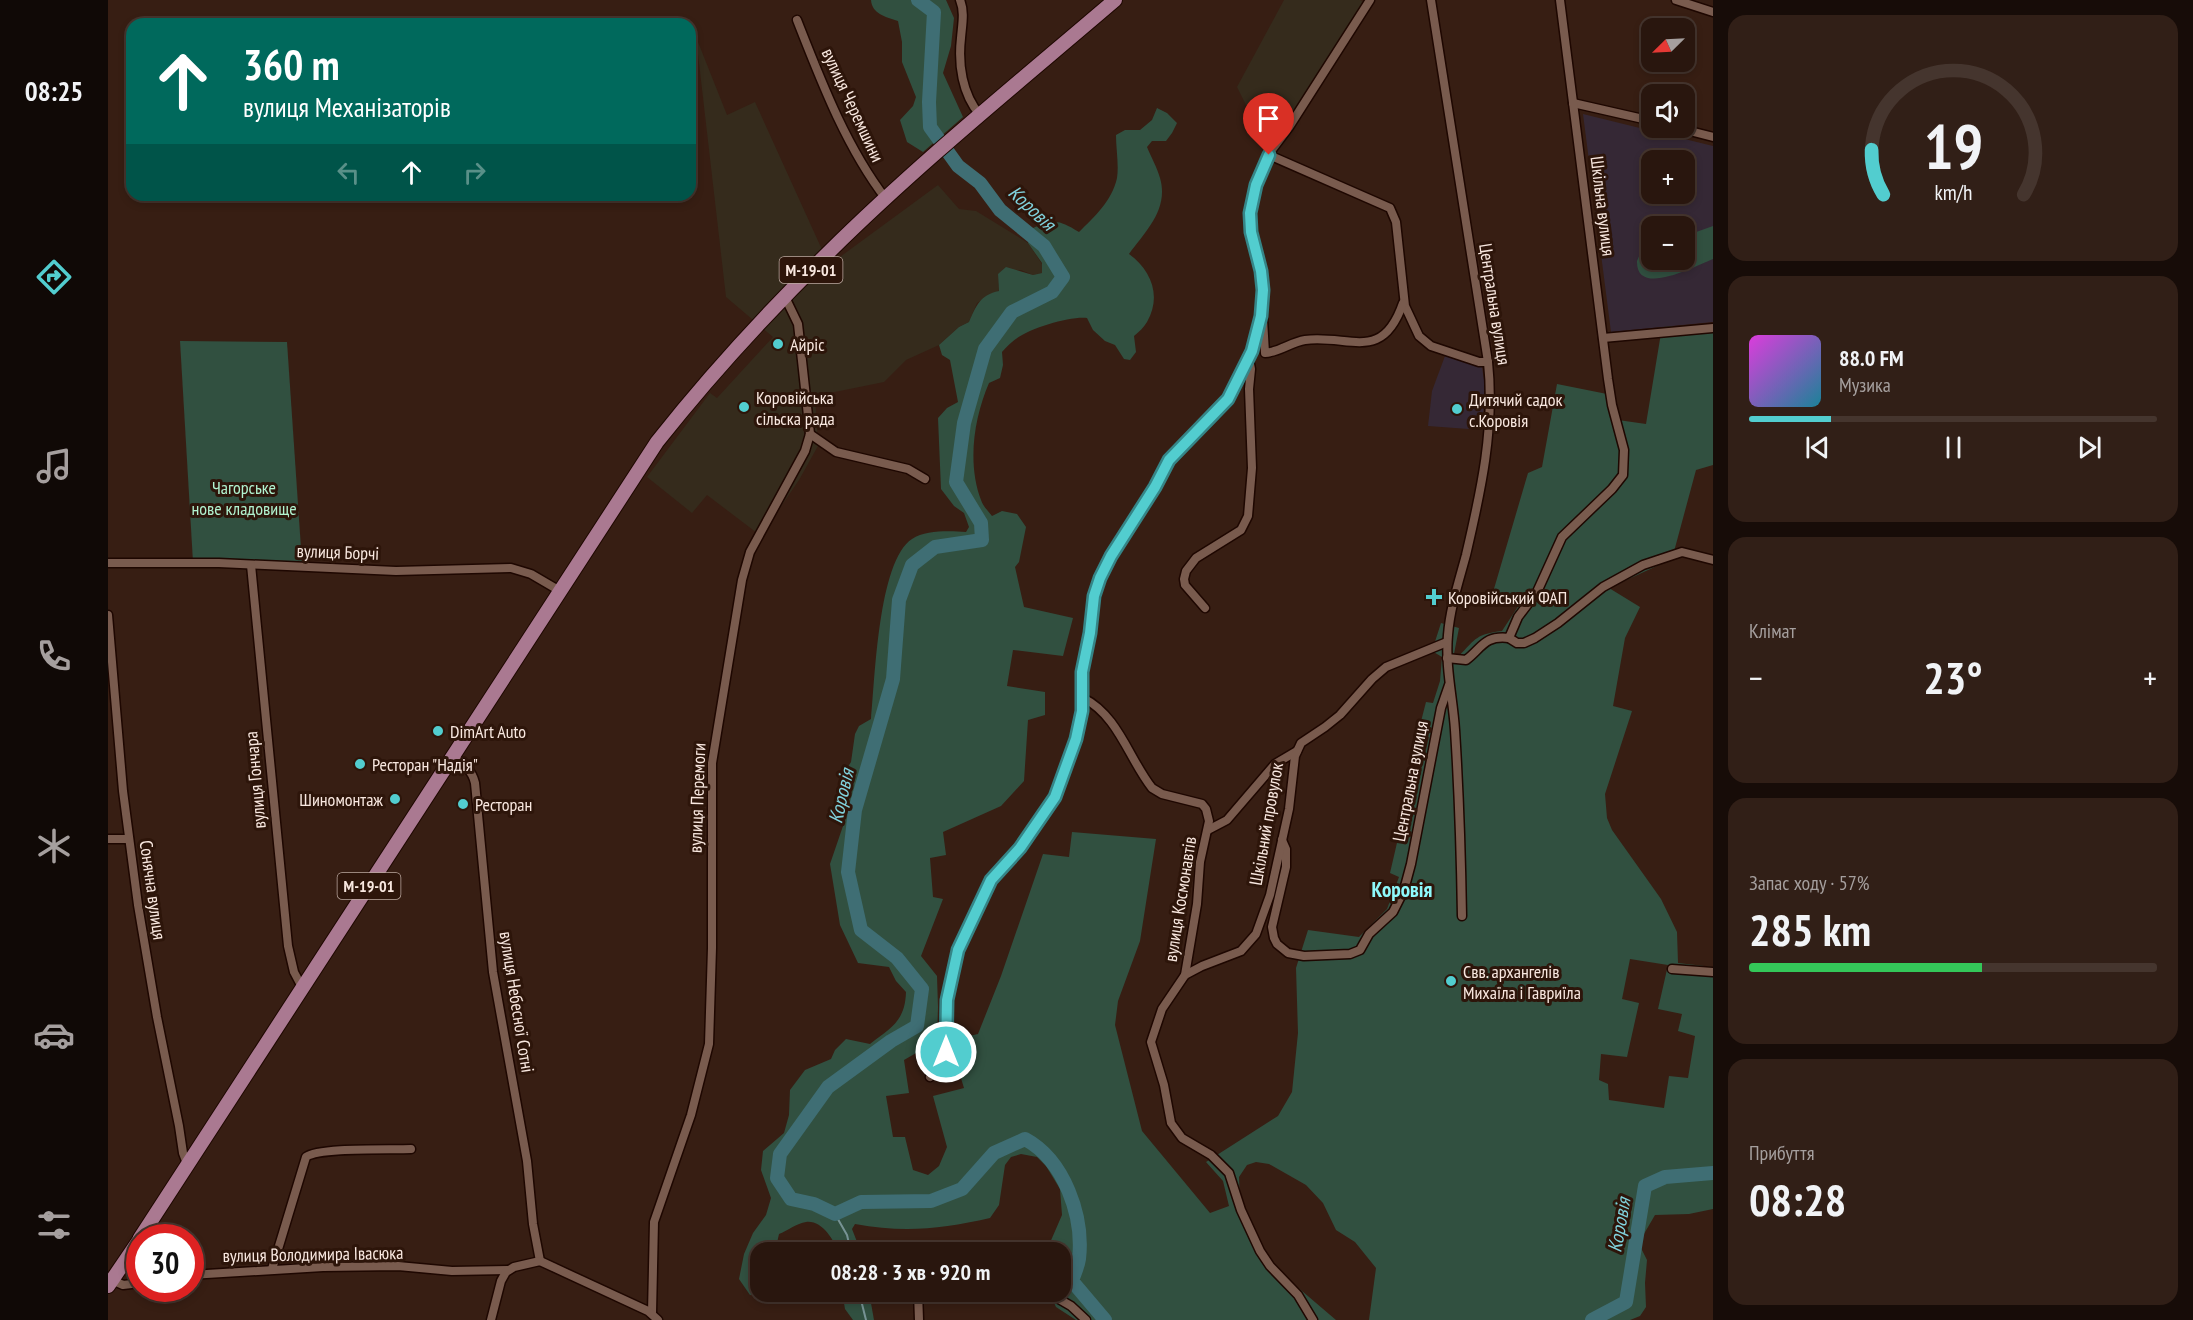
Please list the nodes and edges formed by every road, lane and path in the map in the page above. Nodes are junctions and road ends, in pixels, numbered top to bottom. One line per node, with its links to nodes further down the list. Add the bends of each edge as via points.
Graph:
1 (960, 0): 10 (street, via 961,67 969,97)
2 (1115, 0): 10 (main road, М-19-01)
3 (1370, 0): 14 (street)
4 (1431, 0): 22 (street, Центральна вулиця)
5 (1560, 0): 9 (street, Шкільна вулиця)
6 (1676, 0): 7 (street)
7 (1713, 12)
8 (797, 20): 15 (street, вулиця Черемшини, via 817,72 867,175)
9 (1573, 103): 11 (street); 20 (street, Шкільна вулиця)
10 (980, 115): 15 (main road, М-19-01)
11 (1641, 118)
12 (1695, 132): 13 (street)
13 (1713, 137)
14 (1269, 155): 17 (street, via 1390,208 1396,222); 18 (street, via 1256,185 1250,219 1263,279)
15 (886, 200): 16 (main road, М-19-01)
16 (785, 297): 23 (street, вулиця Перемоги, via 798,324); 28 (main road, М-19-01, via 705,382 657,442)
17 (1404, 302): 18 (street, via 1395,325 1373,340 1307,340 1267,353); 22 (street, via 1425,343 1474,361)
18 (1261, 316): 21 (street)
19 (1713, 328): 20 (street)
20 (1604, 338): 31 (street, Шкільна вулиця, via 1608,379 1624,450 1623,475 1562,537 1537,592 1518,617)
21 (1249, 359): 29 (street, via 1252,468 1248,516 1241,530 1196,558 1186,571 1185,585); 35 (street, via 1228,399 1169,460 1103,571 1094,596 1082,672)
22 (1488, 362): 32 (street, Центральна вулиця, via 1491,403 1487,454)
23 (810, 434): 24 (street, via 836,452 899,466); 60 (street, вулиця Перемоги, via 744,570 712,763 709,1044 691,1115 654,1222)
24 (925, 479)
25 (1713, 560): 31 (street, via 1682,552 1653,561 1603,587 1532,640 1516,643)
26 (108, 563): 27 (street, вулиця Борчі)
27 (251, 565): 28 (street, вулиця Борчі, via 396,571 511,568 531,574); 46 (street, вулиця Гончара, via 288,946)
28 (560, 591): 37 (main road, М-19-01)
29 (1205, 608)
30 (108, 615): 40 (street, Сонячна вулиця)
31 (1509, 638): 33 (street, via 1484,642 1466,660)
32 (1447, 642): 33 (street, Центральна вулиця); 36 (street, Шкільний провулок, via 1383,669 1340,715 1305,739)
33 (1447, 658): 34 (street, Центральна вулиця)
34 (1449, 684): 41 (street, Центральна вулиця, via 1404,890 1393,912 1372,930 1360,950 1304,956 1288,953 1277,944 1272,927 1286,867); 42 (street, via 1455,729)
35 (1083, 698): 38 (street, вулиця Космонавтів, via 1113,725 1152,788 1205,807); 47 (street, via 1076,739 1056,794 1020,848 991,880 958,950 947,1000 947,1048)
36 (1297, 751): 38 (street, via 1275,764 1227,820); 41 (street, Шкільний провулок)
37 (452, 756): 46 (main road, М-19-01); 52 (street, вулиця Небесної Сотні, via 463,763 474,780 493,972 527,1161)
38 (1208, 830): 45 (street, вулиця Космонавтів)
39 (108, 839): 40 (street)
40 (129, 839): 49 (street, Сонячна вулиця, via 152,989)
41 (1282, 840): 45 (street, Шкільний провулок, via 1269,902 1250,943 1238,953)
42 (1462, 916)
43 (1672, 969): 44 (street)
44 (1713, 972)
45 (1185, 975): 64 (street, вулиця Космонавтів, via 1162,1009 1151,1042 1171,1123 1182,1138 1211,1155 1229,1173 1260,1251 1298,1294)
46 (303, 989): 49 (main road, М-19-01)
47 (930, 1077)
48 (411, 1149): 53 (street, via 311,1153 306,1157)
49 (188, 1167): 50 (main road, М-19-01)
50 (149, 1224)
51 (126, 1259): 56 (main road, М-19-01)
52 (540, 1262): 54 (street, вулиця Володимира Івасюка); 60 (street)
53 (272, 1269): 54 (street, вулиця Володимира Івасюка); 55 (street, вулиця Володимира Івасюка)
54 (509, 1269): 61 (street, via 501,1281)
55 (204, 1274)
56 (110, 1283): 57 (street)
57 (126, 1285)
58 (919, 1302): 62 (street)
59 (1064, 1302): 63 (street)
60 (655, 1316)
61 (490, 1320)
62 (920, 1320)
63 (1086, 1320)
64 (1313, 1320)

